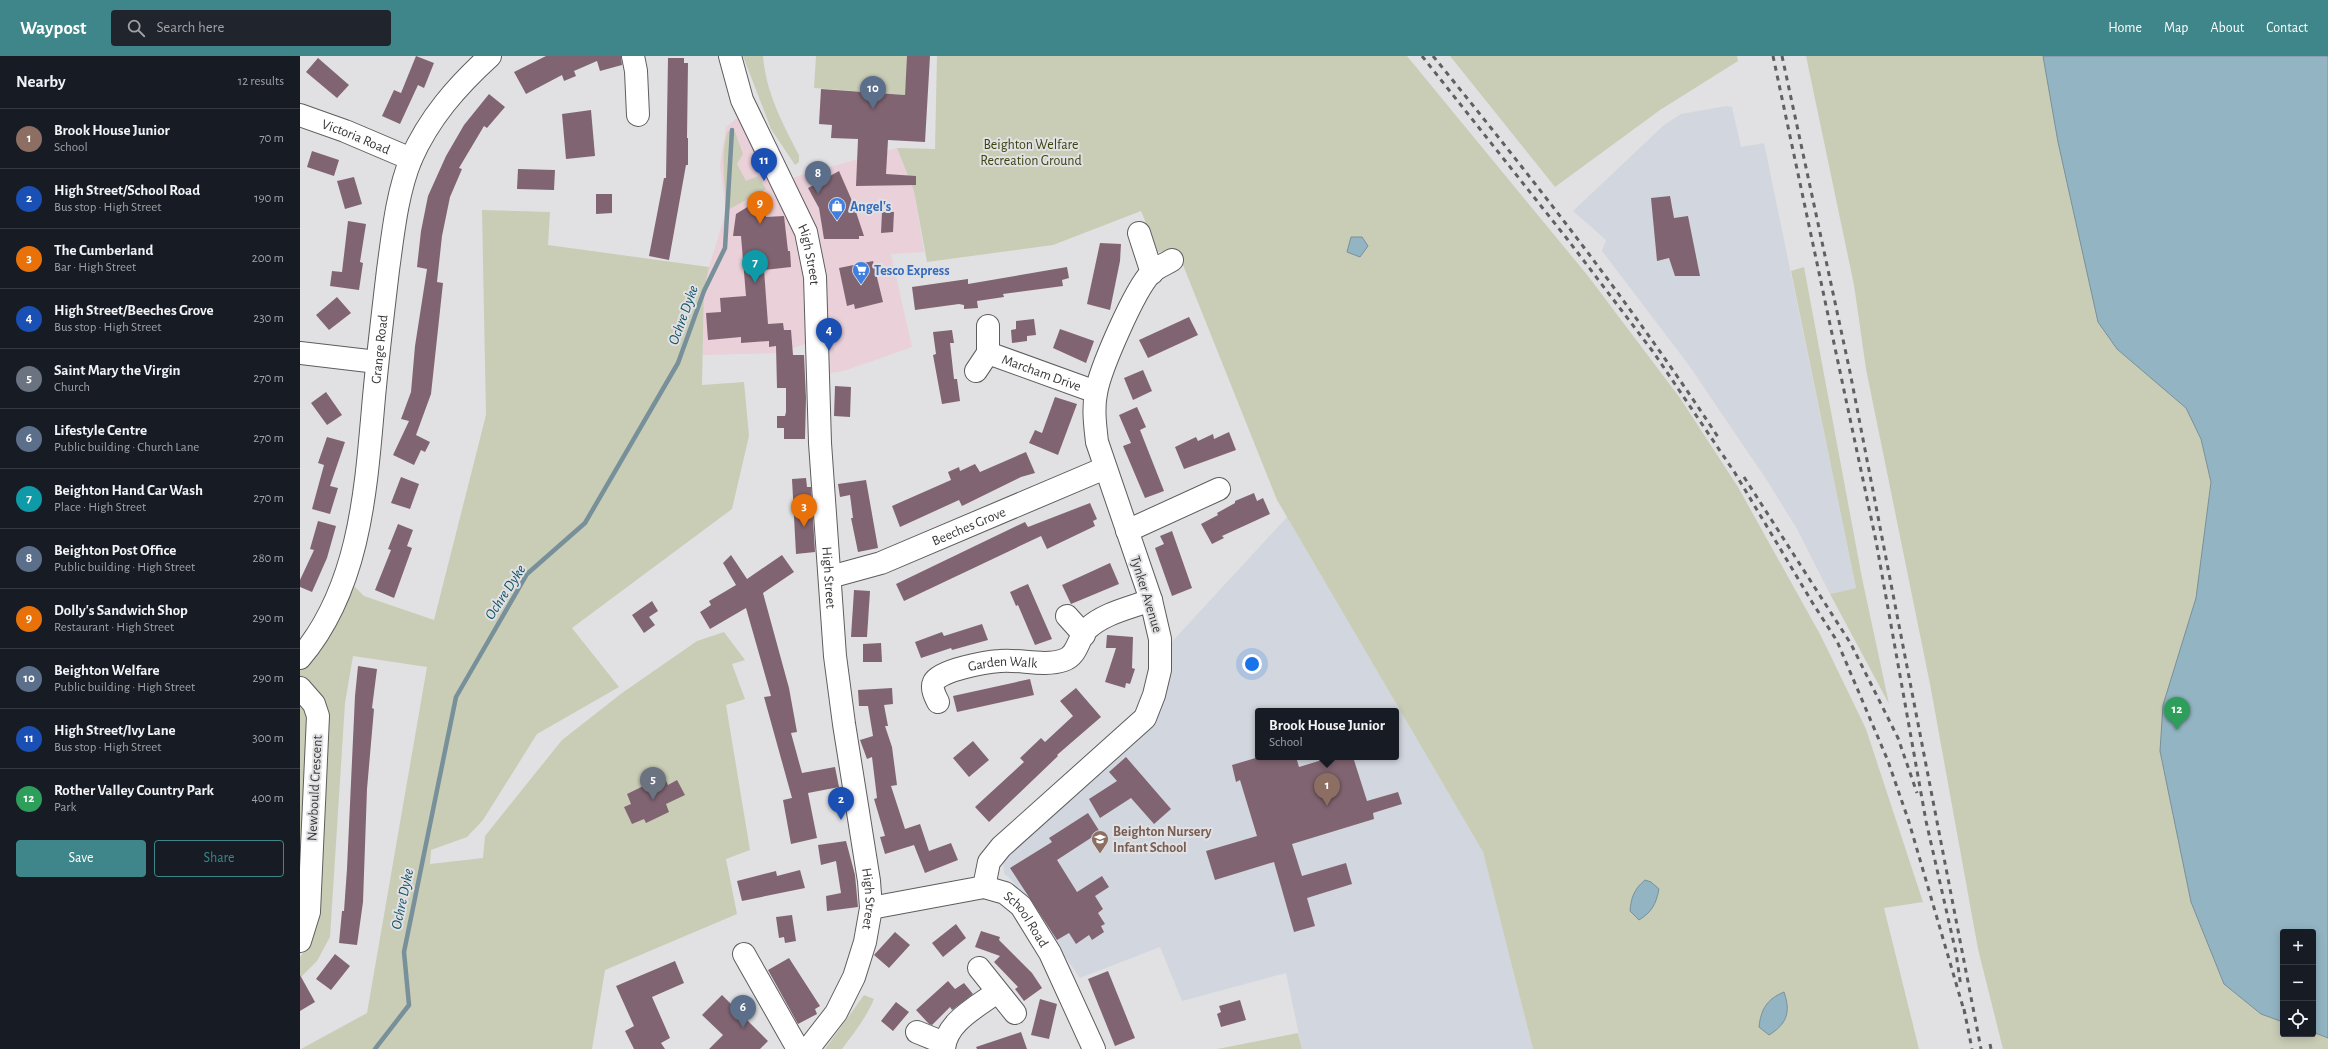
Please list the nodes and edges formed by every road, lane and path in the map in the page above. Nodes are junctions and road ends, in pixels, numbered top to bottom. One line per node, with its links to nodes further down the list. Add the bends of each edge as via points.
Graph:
1 (490, 56): 6 (street, Grange Road, via 461,82 437,113)
2 (633, 56): 5 (street)
3 (730, 56): 19 (street, High Street, via 742,100 806,232 814,277 820,444)
4 (300, 115): 6 (street, Victoria Road)
5 (638, 115)
6 (411, 159): 13 (street, Grange Road, via 392,239)
7 (1139, 233): 9 (street)
8 (1172, 260): 9 (street, Tynker Avenue)
9 (1152, 273): 15 (street, Tynker Avenue, via 1136,296 1112,348)
10 (988, 326): 11 (street, Marcham Drive)
11 (988, 352): 14 (street, Marcham Drive); 15 (street, Marcham Drive)
12 (300, 353): 13 (street)
13 (377, 362): 23 (street, Grange Road, via 364,489 352,555 330,617)
14 (976, 371)
15 (1096, 392): 16 (street, Tynker Avenue, via 1094,416 1097,442)
16 (1105, 468): 18 (street, Tynker Avenue); 19 (street, Beeches Grove, via 881,563)
17 (1219, 489): 18 (street)
18 (1127, 531): 20 (street, Tynker Avenue)
19 (830, 577): 27 (street, High Street, via 835,656)
20 (1151, 600): 22 (street, Garden Walk, via 1114,612 1086,630); 26 (street, Tynker Avenue, via 1160,639 1160,670 1145,718 1001,847 989,862)
21 (1068, 616): 22 (street)
22 (1084, 635): 25 (street, Garden Walk, via 1073,654 1064,660 999,661 940,674 934,682 933,689)
23 (300, 658)
24 (300, 688): 28 (street, Newbould Crescent, via 314,704 318,716 309,912)
25 (938, 702)
26 (984, 887): 27 (street, School Road); 37 (street, School Road, via 1005,893 1021,906 1050,953)
27 (871, 908): 36 (street, High Street, via 865,942 854,977 836,1013)
28 (300, 941)
29 (744, 954): 35 (street)
30 (979, 968): 31 (street)
31 (997, 992): 32 (street); 34 (street, via 956,1023 948,1033)
32 (1015, 1013)
33 (917, 1032): 34 (street)
34 (944, 1046)
35 (798, 1049)
36 (808, 1049)
37 (1094, 1049)

